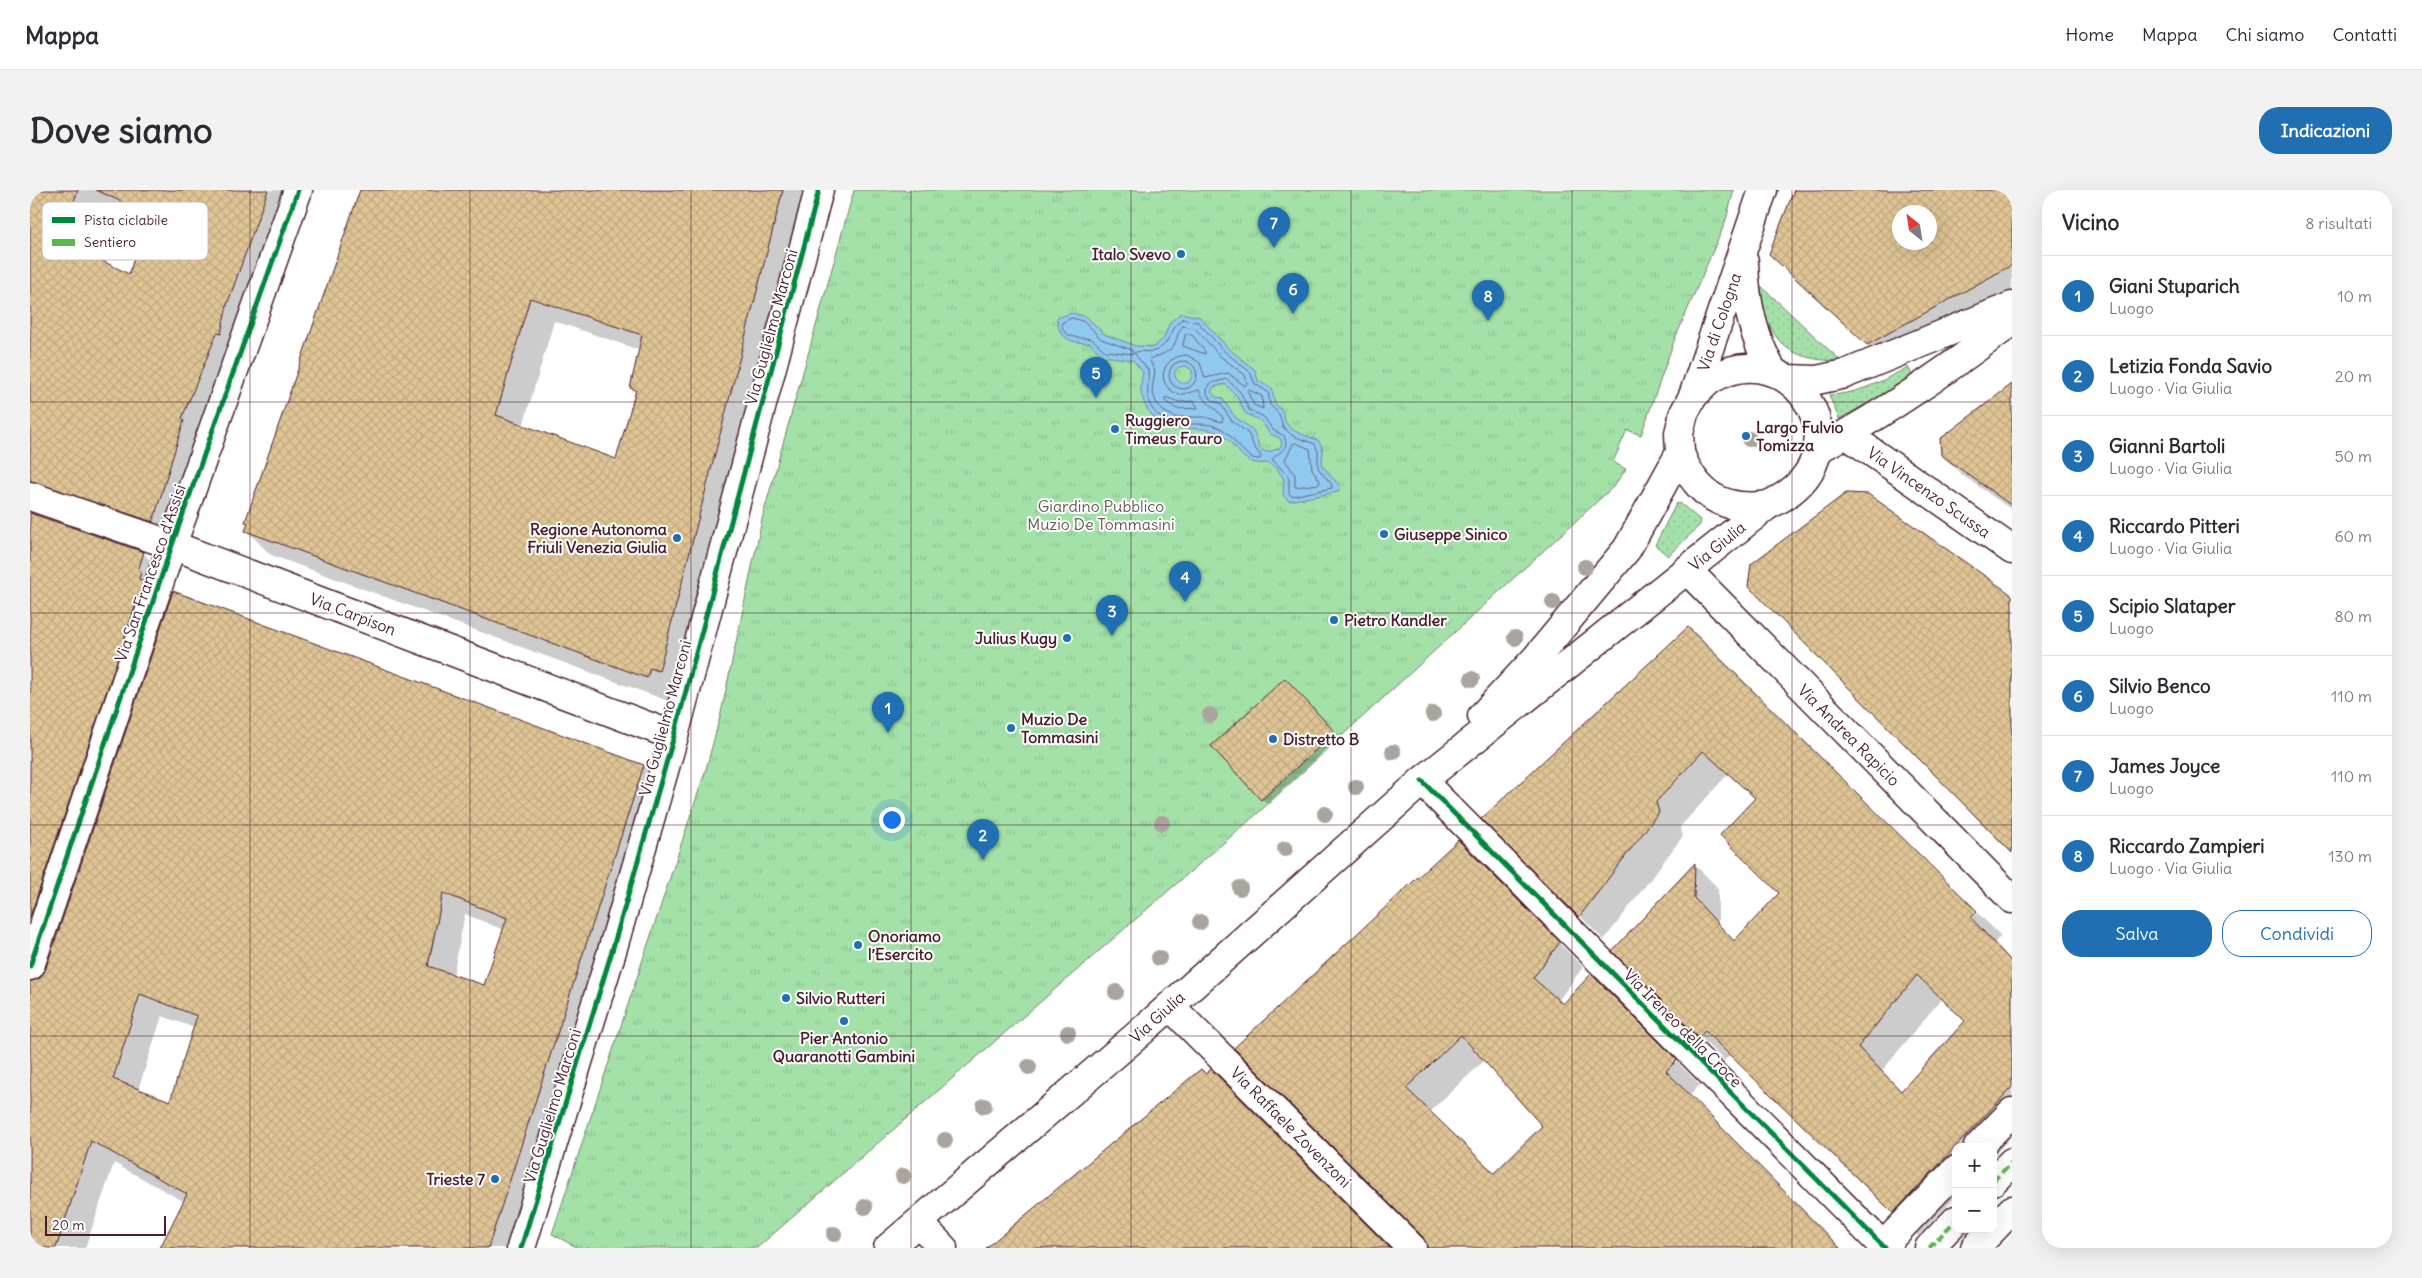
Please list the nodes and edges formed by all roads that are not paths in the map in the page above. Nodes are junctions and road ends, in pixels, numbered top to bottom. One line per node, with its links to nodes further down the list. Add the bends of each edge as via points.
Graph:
1 (298, 190): 14 (street, Via San Francesco d'Assisi)
2 (820, 190): 17 (street, Via Guglielmo Marconi)
3 (1763, 190): 4 (street, Via di Cologna)
4 (1744, 249): 7 (street, Via di Cologna, via 1749,314 1761,351); 8 (street, Via di Cologna)
5 (2012, 306): 7 (street, via 1845,374 1817,380)
6 (2012, 322): 9 (street, via 1928,384)
7 (1780, 376): 8 (street, via 1752,368 1730,371 1709,380); 10 (street, via 1806,398 1813,410)
8 (1693, 396): 11 (street, Via Giulia, via 1679,433)
9 (1846, 434): 10 (street); 15 (street, Via Vincenzo Scussa)
10 (1818, 449): 13 (street, Via Giulia, via 1812,468 1801,484 1786,497)
11 (1680, 453): 13 (street, via 1692,478 1712,498 1749,508); 18 (street, Via Giulia, via 1627,549 1537,656)
12 (30, 496): 14 (street, Via Carpison)
13 (1768, 505): 16 (street, Via Giulia)
14 (172, 545): 17 (street, Via Carpison); 20 (street, Via San Francesco d'Assisi)
15 (2012, 550)
16 (1687, 570): 18 (street, Via Giulia); 19 (street, Via Andrea Rapicio)
17 (674, 736): 33 (street, Via Guglielmo Marconi)
18 (1422, 782): 21 (street, Via Giulia); 32 (street, Via Ireneo della Croce)
19 (2012, 899)
20 (30, 966)
21 (1170, 1006): 28 (street, Via Giulia); 36 (street, Via Raffaele Zovenzoni)
22 (2012, 1112): 23 (street)
23 (1982, 1143)
24 (2012, 1162): 26 (street)
25 (1952, 1174): 32 (street)
26 (1997, 1177)
27 (2012, 1210): 30 (street)
28 (919, 1224): 34 (street, Via Giulia); 35 (street)
29 (1952, 1224): 37 (street)
30 (1997, 1225)
31 (1989, 1233): 38 (street)
32 (1883, 1247)
33 (521, 1248)
34 (888, 1248)
35 (943, 1248)
36 (1412, 1248)
37 (1929, 1248)
38 (1975, 1248)

